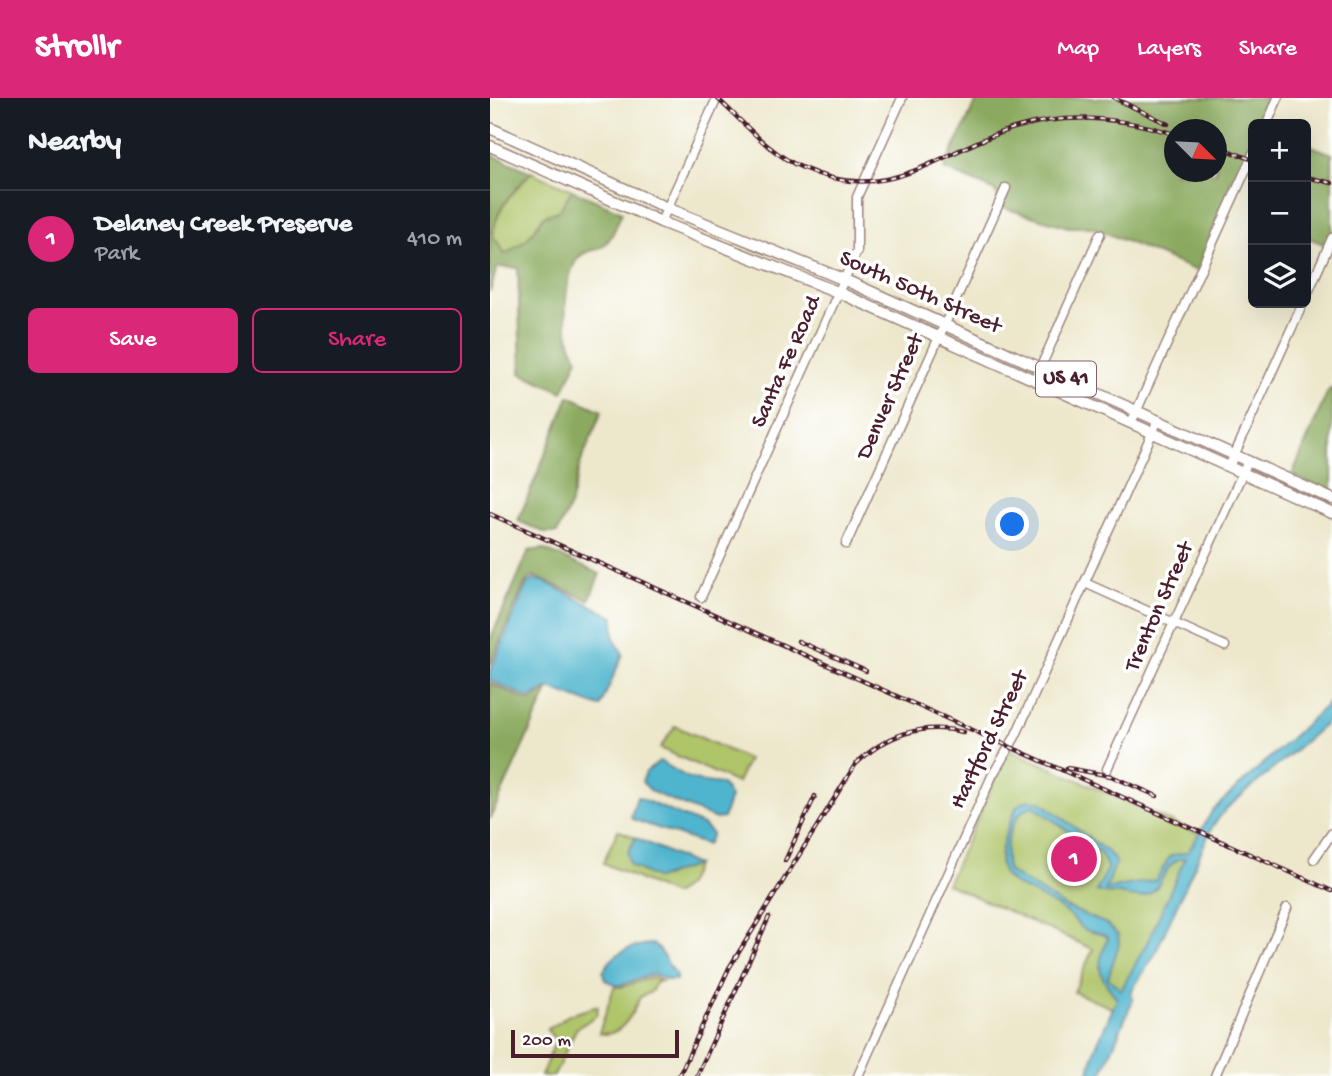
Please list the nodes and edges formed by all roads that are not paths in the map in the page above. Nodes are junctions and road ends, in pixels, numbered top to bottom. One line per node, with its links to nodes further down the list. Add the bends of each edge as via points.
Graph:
1 (717, 98): 9 (street)
2 (902, 98): 13 (street, Santa Fe Road, via 857,197 856,251)
3 (1278, 98): 4 (street)
4 (1268, 119)
5 (490, 128): 9 (main road, South 50th Street / US 41)
6 (490, 146): 10 (main road, South 50th Street / US 41)
7 (1248, 165): 21 (street)
8 (1006, 188): 17 (street, Denver Street)
9 (667, 208): 10 (street); 13 (main road, South 50th Street / US 41)
10 (661, 222): 15 (main road, South 50th Street / US 41)
11 (1100, 234): 19 (street)
12 (1332, 238): 14 (street)
13 (845, 280): 15 (street, Santa Fe Road); 17 (main road, South 50th Street / US 41)
14 (1311, 286)
15 (840, 293): 18 (main road, South 50th Street / US 41); 33 (street, Santa Fe Road)
16 (1301, 308): 25 (street)
17 (942, 324): 18 (street, Denver Street); 19 (main road, South 50th Street / US 41)
18 (939, 337): 20 (main road, South 50th Street / US 41); 31 (street, Denver Street)
19 (1040, 368): 20 (street); 21 (main road, South 50th Street / US 41)
20 (1035, 380): 23 (main road, South 50th Street / US 41)
21 (1137, 411): 22 (main road, South 50th Street / US 41); 23 (street)
22 (1158, 421): 24 (street, Hartford Street); 25 (main road, South 50th Street / US 41)
23 (1131, 423): 24 (main road, South 50th Street / US 41)
24 (1152, 432): 27 (main road, South 50th Street / US 41); 32 (street, Hartford Street)
25 (1235, 455): 26 (main road, South 50th Street / US 41); 27 (street)
26 (1248, 461): 28 (street, Trenton Street); 29 (main road, South 50th Street / US 41)
27 (1229, 467): 28 (main road, South 50th Street / US 41)
28 (1242, 473): 30 (main road, South 50th Street / US 41); 34 (street, Trenton Street)
29 (1332, 499): 30 (street)
30 (1329, 512)
31 (846, 544)
32 (1085, 583): 34 (street); 40 (street, Hartford Street, via 1015,737 992,776)
33 (701, 597)
34 (1175, 622): 35 (street); 36 (street, Trenton Street)
35 (1225, 646)
36 (1107, 769)
37 (1332, 833): 38 (street)
38 (1314, 859)
39 (1287, 908): 41 (street)
40 (858, 1076)
41 (1214, 1076)

